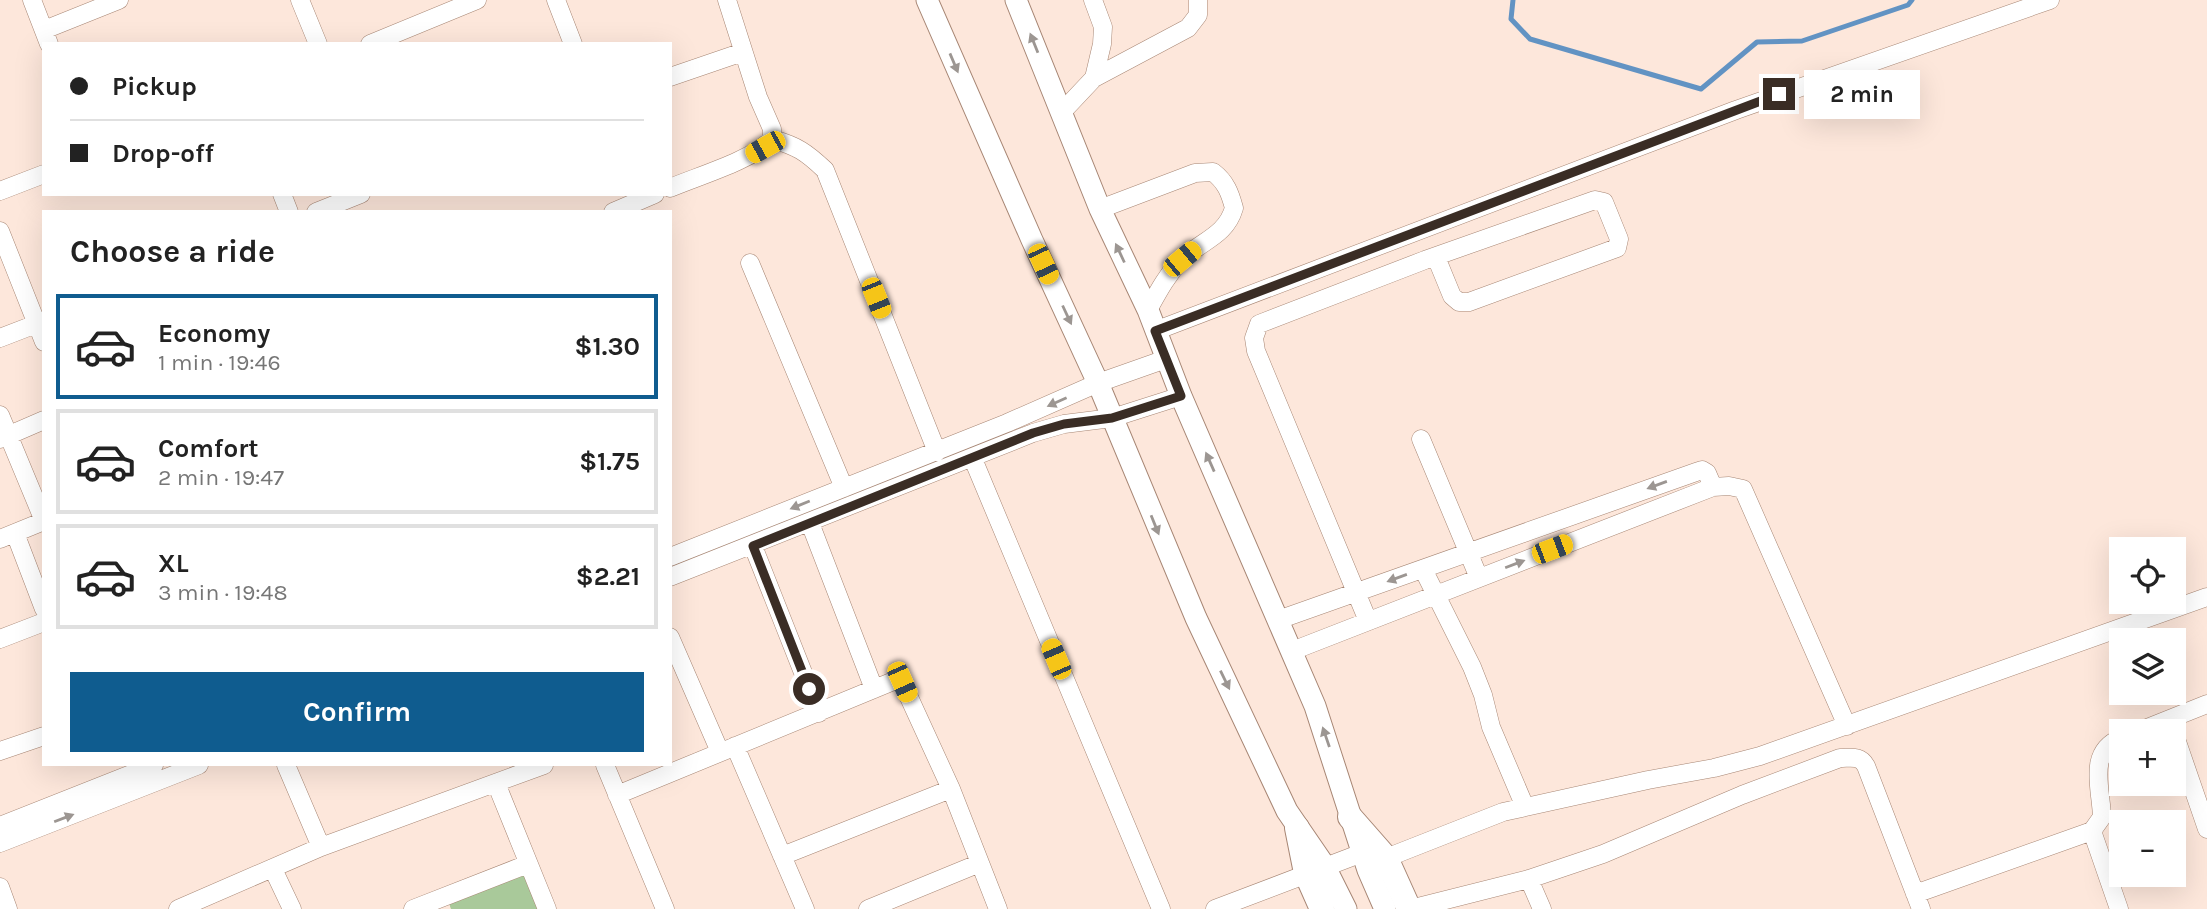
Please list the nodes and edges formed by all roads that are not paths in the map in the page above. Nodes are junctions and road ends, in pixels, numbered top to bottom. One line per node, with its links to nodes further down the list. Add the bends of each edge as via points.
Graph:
1 (32, 0): 12 (street)
2 (119, 0): 12 (street)
3 (300, 0): 13 (street)
4 (477, 0): 14 (street)
5 (556, 0): 15 (street)
6 (727, 0): 16 (street)
7 (927, 0): 37 (main road, one-way to 37)
8 (1016, 0): 19 (main road, one-way to 8)
9 (1093, 0): 18 (street, via 1103,27)
10 (1198, 0): 18 (street, via 1198,15 1188,29)
11 (2050, 0): 34 (street, via 1737,110)
12 (47, 37)
13 (317, 42)
14 (375, 42)
15 (572, 42)
16 (743, 52): 17 (street); 20 (street)
17 (672, 76)
18 (1094, 78): 19 (street)
19 (1062, 112): 26 (main road)
20 (772, 139): 22 (street, via 749,155); 44 (street, via 795,145 825,170)
21 (42, 175): 23 (street)
22 (672, 187)
23 (0, 191)
24 (356, 196): 27 (street)
25 (644, 196): 28 (street)
26 (1100, 209): 32 (main road, one-way to 26); 32 (street, via 1195,173 1213,173 1230,192 1234,208 1225,229 1182,259)
27 (321, 210)
28 (618, 210)
29 (0, 231): 33 (street)
30 (1436, 257): 30 (street, via 1595,200 1604,202 1619,239 1617,248 1469,302 1452,296); 58 (street, via 1273,317 1258,324 1255,331 1256,351)
31 (750, 262): 47 (street)
32 (1147, 310): 34 (main road)
33 (40, 322): 35 (street)
34 (1155, 331): 36 (main road)
35 (0, 338)
36 (1166, 359): 37 (street); 38 (main road)
37 (1098, 383): 40 (main road); 44 (street, one-way to 44)
38 (1181, 396): 40 (street); 62 (main road, one-way to 38)
39 (0, 415): 42 (street)
40 (1112, 418): 45 (street, via 1033,433); 89 (main road, one-way to 89, via 1178,578)
41 (42, 421): 42 (street)
42 (4, 437): 48 (street)
43 (1421, 439): 53 (street)
44 (937, 452): 47 (street)
45 (973, 459): 50 (street); 114 (street)
46 (1713, 487): 53 (street, one-way to 53, via 1707,473 1696,471); 57 (street, one-way to 46); 72 (street, via 1743,489)
47 (844, 488): 54 (street, one-way to 54)
48 (42, 517)
49 (42, 522): 51 (street)
50 (810, 523): 52 (street); 68 (street)
51 (8, 536): 61 (street)
52 (753, 546): 56 (street); 70 (street)
53 (1469, 552): 55 (street); 57 (street)
54 (672, 556)
55 (1423, 569): 58 (street, one-way to 58); 59 (street)
56 (672, 576)
57 (1479, 578): 59 (street)
58 (1357, 592): 62 (street); 63 (street)
59 (1437, 594): 63 (street); 86 (street, via 1472,667)
60 (2207, 597): 72 (street)
61 (42, 605)
62 (1278, 620): 67 (main road)
63 (1368, 621): 67 (street)
64 (42, 623): 65 (street)
65 (0, 639)
66 (672, 641): 75 (street)
67 (1292, 651): 87 (main road, one-way to 67, via 1324,730)
68 (874, 689): 70 (street); 84 (street, via 902,682)
69 (2207, 704): 71 (street)
70 (819, 713): 75 (street)
71 (2185, 719)
72 (1847, 726): 86 (street, via 1714,768)
73 (42, 737): 76 (street)
74 (2109, 743): 91 (street, via 2098,765 2102,817)
75 (727, 749): 85 (street); 95 (street)
76 (0, 751)
77 (151, 766): 88 (street)
78 (196, 766): 92 (street, one-way to 78)
79 (286, 766): 93 (street)
80 (541, 766): 83 (street)
81 (605, 766): 85 (street)
82 (2186, 768): 90 (street)
83 (496, 783): 93 (street); 97 (street)
84 (951, 789): 95 (street); 96 (street)
85 (617, 795): 110 (street)
86 (1525, 807): 94 (street)
87 (1350, 817): 94 (highway)
88 (0, 826)
89 (1297, 828): 99 (highway)
90 (2207, 829)
91 (2092, 831): 102 (street); 121 (street)
92 (0, 843)
93 (321, 847): 98 (street)
94 (1375, 852): 99 (street); 118 (main road); 119 (highway)
95 (782, 856): 111 (street)
96 (980, 863): 112 (street); 113 (street)
97 (528, 864): 103 (street); 109 (street)
98 (273, 869): 104 (street); 107 (street)
99 (1315, 869): 115 (street); 116 (highway); 117 (main road)
100 (1529, 879): 102 (street, via 1603,854 1840,758 1856,757 1866,766); 119 (street); 120 (street)
101 (0, 887): 105 (street)
102 (1919, 901)
103 (443, 903): 108 (street)
104 (199, 905): 106 (street)
105 (8, 909)
106 (178, 909)
107 (292, 909)
108 (413, 909)
109 (547, 909)
110 (665, 909)
111 (805, 909)
112 (868, 909)
113 (998, 909)
114 (1161, 909)
115 (1214, 909)
116 (1322, 909)
117 (1346, 909)
118 (1385, 909)
119 (1410, 909)
120 (1542, 909)
121 (2119, 909)

